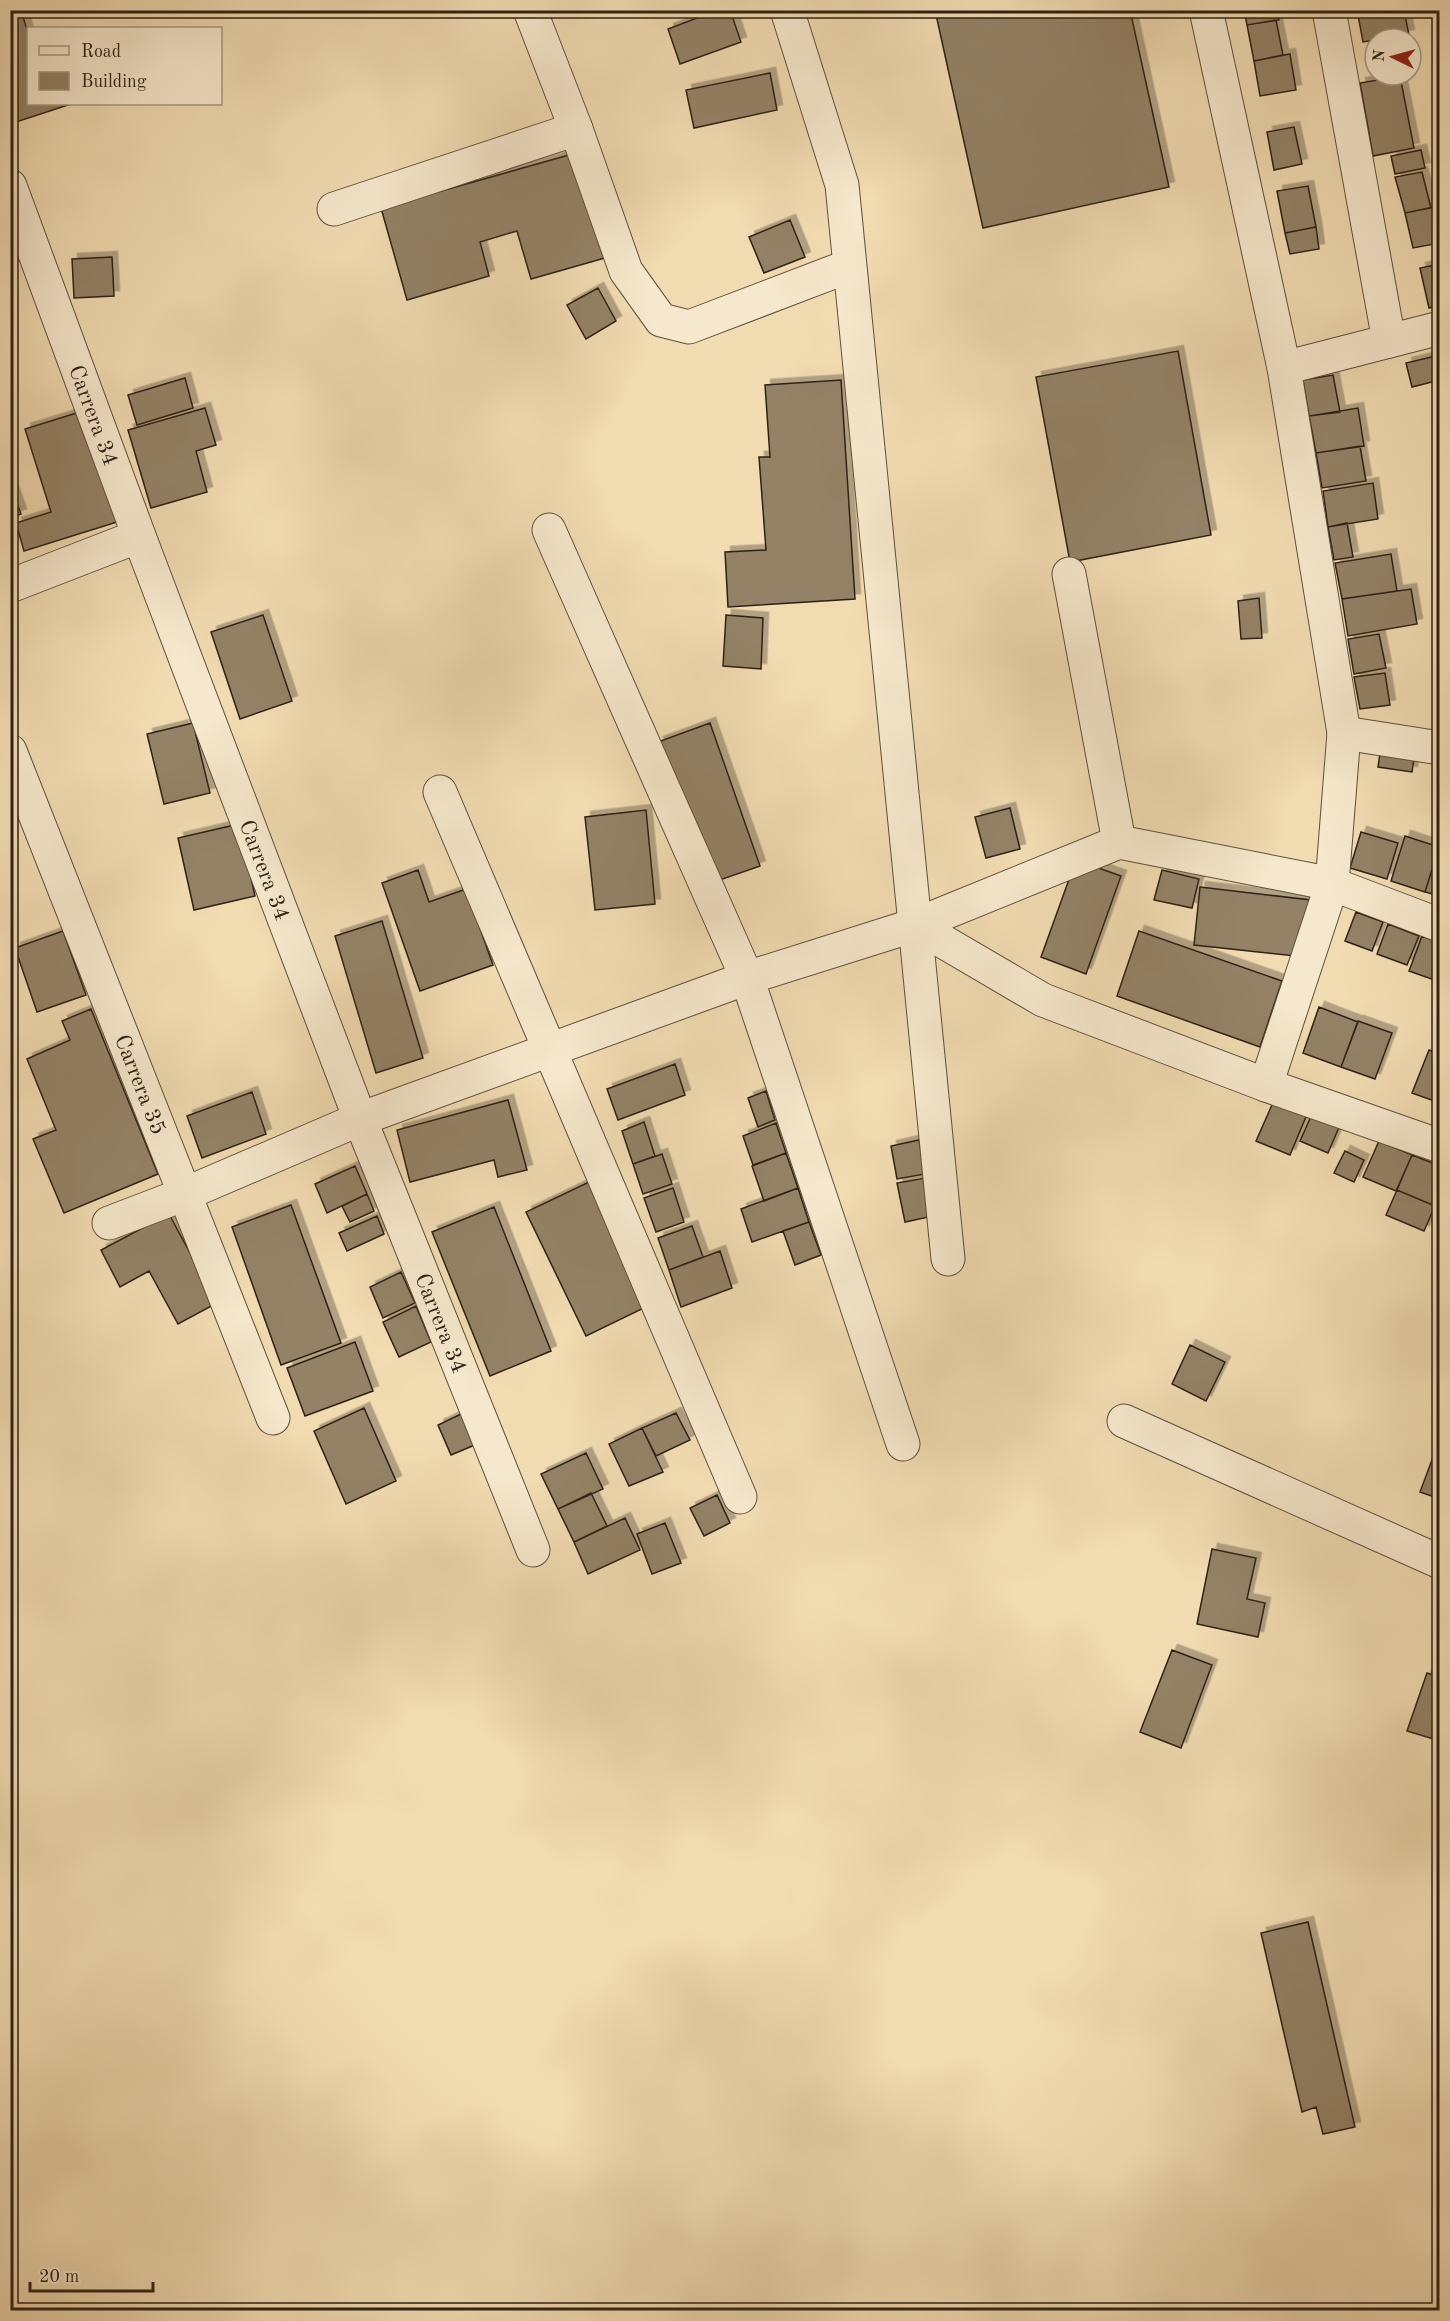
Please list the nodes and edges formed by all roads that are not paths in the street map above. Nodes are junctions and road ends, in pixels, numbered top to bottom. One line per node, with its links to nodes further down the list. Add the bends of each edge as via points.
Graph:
1 (530, 10): 5 (street)
2 (787, 10): 8 (street, via 842,184)
3 (1206, 10): 11 (street)
4 (1329, 10): 10 (street)
5 (576, 129): 7 (street); 8 (street, via 626,271 661,320 689,327)
6 (10, 186): 13 (street, Carrera 34)
7 (334, 208)
8 (849, 266): 22 (street)
9 (1440, 328): 10 (street)
10 (1389, 341): 11 (street)
11 (1284, 368): 16 (street)
12 (549, 530): 24 (street)
13 (140, 536): 15 (street); 27 (street, Carrera 34)
14 (1069, 574): 20 (street)
15 (10, 586)
16 (1344, 733): 17 (street); 21 (street)
17 (1440, 748)
18 (10, 751): 29 (street, Carrera 35)
19 (440, 792): 25 (street)
20 (1119, 842): 21 (street); 22 (street)
21 (1332, 884): 23 (street); 26 (street)
22 (915, 925): 24 (street); 26 (street, via 1043,1000); 31 (street)
23 (1440, 925)
24 (747, 978): 25 (street); 34 (street)
25 (549, 1048): 27 (street); 35 (street)
26 (1266, 1085): 28 (street)
27 (360, 1119): 29 (street); 36 (street, Carrera 34)
28 (1440, 1146)
29 (185, 1194): 30 (street); 32 (street, Carrera 35)
30 (109, 1223)
31 (948, 1259)
32 (273, 1418)
33 (1124, 1421): 37 (street)
34 (903, 1444)
35 (740, 1497)
36 (533, 1550)
37 (1440, 1562)

